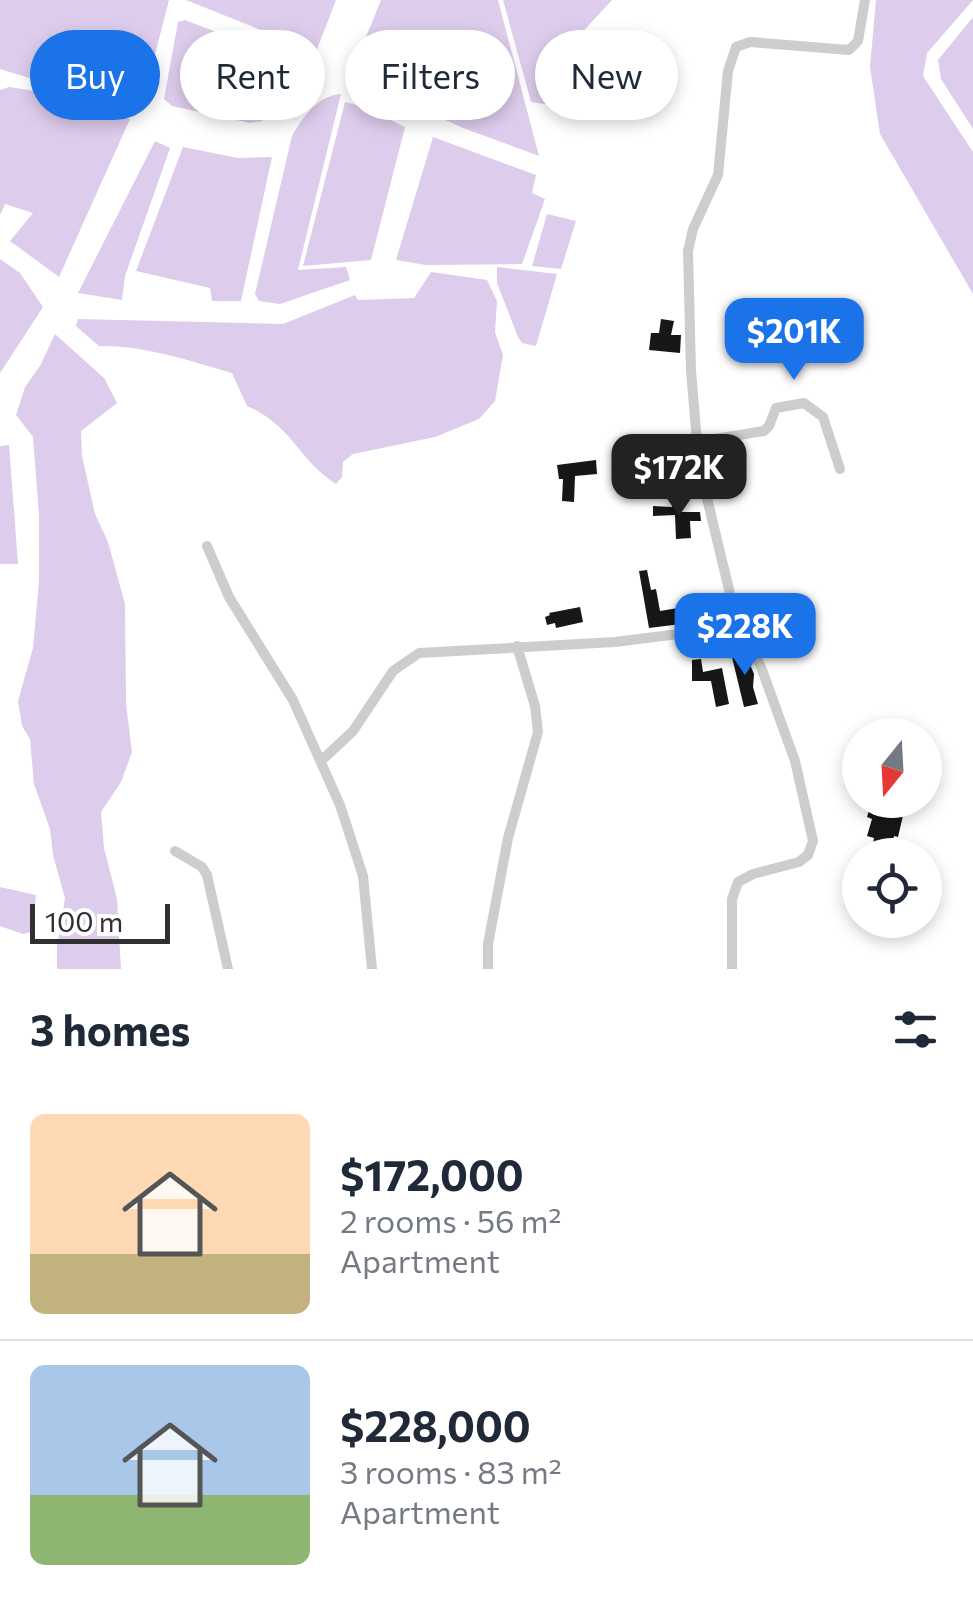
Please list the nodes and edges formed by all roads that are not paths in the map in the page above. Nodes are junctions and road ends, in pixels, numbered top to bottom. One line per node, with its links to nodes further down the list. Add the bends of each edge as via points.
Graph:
1 (864, 0): 2 (street, via 858,41 850,50 750,42 732,52 718,175 688,251)
2 (698, 442): 3 (street, via 764,431 776,408 804,403 823,417); 5 (street, via 723,570)
3 (840, 469)
4 (207, 546): 7 (street)
5 (742, 626): 6 (street); 12 (street, via 795,761 813,842 799,862 738,882)
6 (517, 646): 7 (street, via 410,658); 11 (street, via 538,732 504,857)
7 (322, 760): 10 (street, via 363,876)
8 (176, 851): 9 (street, via 207,875)
9 (228, 969)
10 (372, 969)
11 (488, 969)
12 (732, 969)

